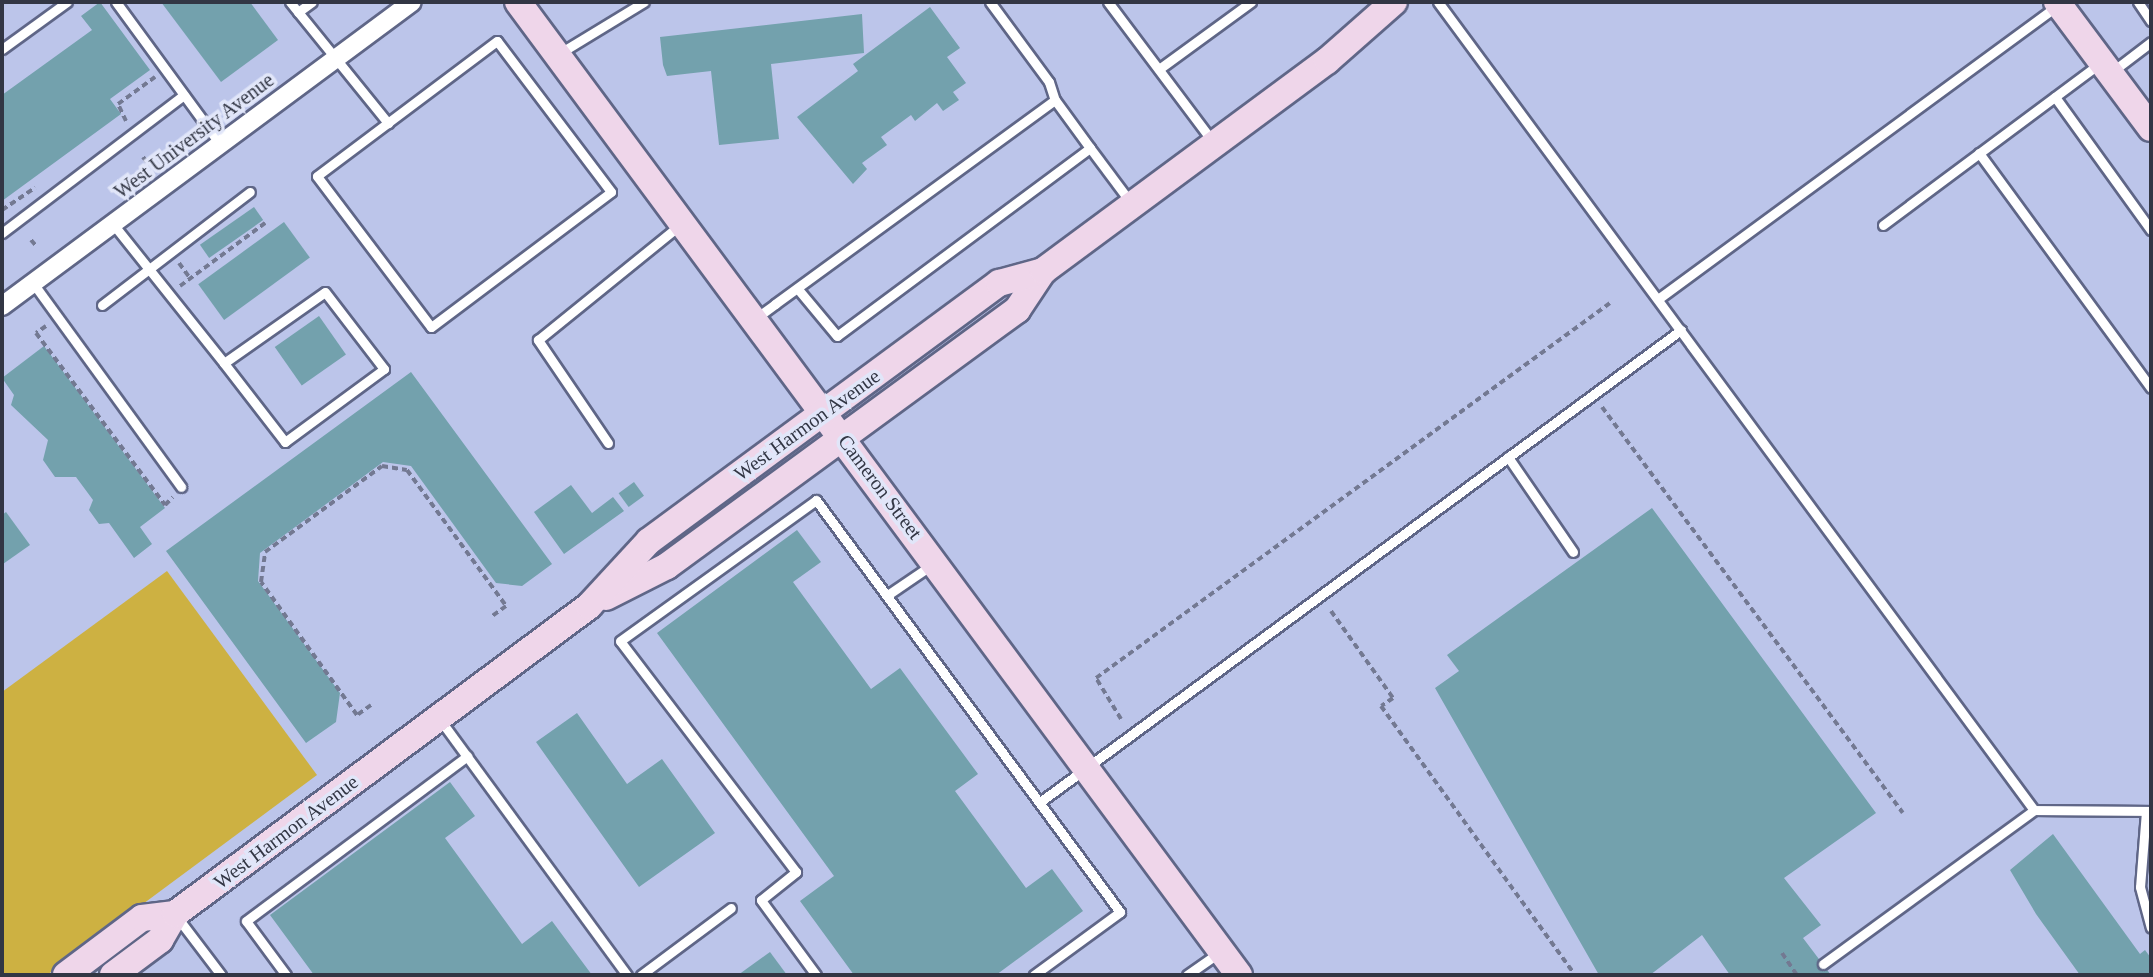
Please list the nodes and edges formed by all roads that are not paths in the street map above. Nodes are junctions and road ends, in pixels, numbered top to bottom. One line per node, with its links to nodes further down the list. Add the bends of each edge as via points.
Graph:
1 (67, 2): 18 (lane)
2 (116, 2): 23 (lane)
3 (290, 2): 15 (lane)
4 (312, 2): 15 (lane)
5 (412, 2): 20 (street, West University Avenue)
6 (518, 2): 19 (main road, Cameron Street)
7 (644, 2): 19 (lane)
8 (990, 2): 25 (lane, via 1049,82)
9 (1108, 2): 22 (lane)
10 (1251, 2): 22 (lane)
11 (1394, 2): 29 (main road, West Harmon Avenue)
12 (1438, 2): 43 (lane)
13 (2138, 2): 16 (lane)
14 (2058, 3): 21 (main road); 43 (lane)
15 (298, 12): 20 (lane)
16 (2151, 21)
17 (2151, 42): 21 (lane)
18 (2, 49)
19 (558, 55): 34 (main road, Cameron Street)
20 (338, 57): 26 (lane); 28 (street, West University Avenue)
21 (2106, 68): 24 (lane); 27 (main road)
22 (1159, 69): 29 (lane)
23 (184, 95): 28 (lane); 38 (lane)
24 (2055, 97): 31 (lane); 37 (lane)
25 (1055, 100): 30 (lane); 42 (lane)
26 (388, 123): 26 (lane, via 317,176 431,327 611,192 497,41)
27 (2151, 128)
28 (220, 144): 35 (street, West University Avenue)
29 (1215, 145): 33 (main road, West Harmon Avenue)
30 (1090, 148): 33 (lane); 42 (lane, via 837,336)
31 (1979, 153): 36 (lane); 49 (lane)
32 (250, 192): 39 (lane)
33 (1133, 205): 40 (main road, West Harmon Avenue)
34 (682, 223): 46 (main road, Cameron Street); 52 (lane, via 538,340)
35 (113, 224): 39 (lane); 41 (street, West University Avenue)
36 (1883, 225)
37 (2151, 230)
38 (2, 233)
39 (151, 271): 44 (lane); 48 (lane)
40 (1043, 271): 50 (main road, West Harmon Avenue, via 999,283); 51 (main road, West Harmon Avenue, via 1017,310)
41 (33, 283): 45 (street, West University Avenue); 54 (lane)
42 (797, 288): 46 (lane)
43 (1658, 299): 47 (lane)
44 (102, 305)
45 (2, 306)
46 (753, 320): 50 (main road, Cameron Street)
47 (1681, 330): 53 (lane); 63 (lane)
48 (224, 363): 48 (lane, via 325,292 384,369 285,442)
49 (2151, 388)
50 (822, 414): 51 (main road, Cameron Street); 58 (main road, West Harmon Avenue, via 649,541)
51 (843, 438): 56 (main road, Cameron Street); 58 (main road, West Harmon Avenue, via 667,566)
52 (608, 443)
53 (1508, 457): 55 (lane); 61 (lane)
54 (181, 487)
55 (1573, 552)
56 (936, 562): 57 (lane); 61 (main road, Cameron Street)
57 (889, 594): 62 (lane); 76 (lane, via 816,500 620,641 796,872 761,900)
58 (589, 606): 59 (main road, West Harmon Avenue)
59 (439, 718): 60 (lane); 66 (main road, West Harmon Avenue)
60 (467, 756): 73 (lane, via 246,921); 74 (lane)
61 (1087, 770): 62 (lane); 68 (main road, Cameron Street)
62 (1040, 802): 77 (lane, via 1120,912)
63 (2034, 810): 64 (lane); 69 (lane)
64 (2149, 811): 67 (lane, via 2140,887)
65 (731, 908): 75 (lane)
66 (175, 914): 70 (main road, West Harmon Avenue, via 142,918); 71 (main road, West Harmon Avenue, via 160,940); 72 (lane)
67 (2151, 928)
68 (1221, 951): 78 (lane); 79 (main road, Cameron Street)
69 (1823, 964)
70 (66, 975)
71 (113, 975)
72 (221, 975)
73 (286, 975)
74 (627, 975)
75 (641, 975)
76 (816, 975)
77 (1034, 975)
78 (1187, 975)
79 (1239, 975)

